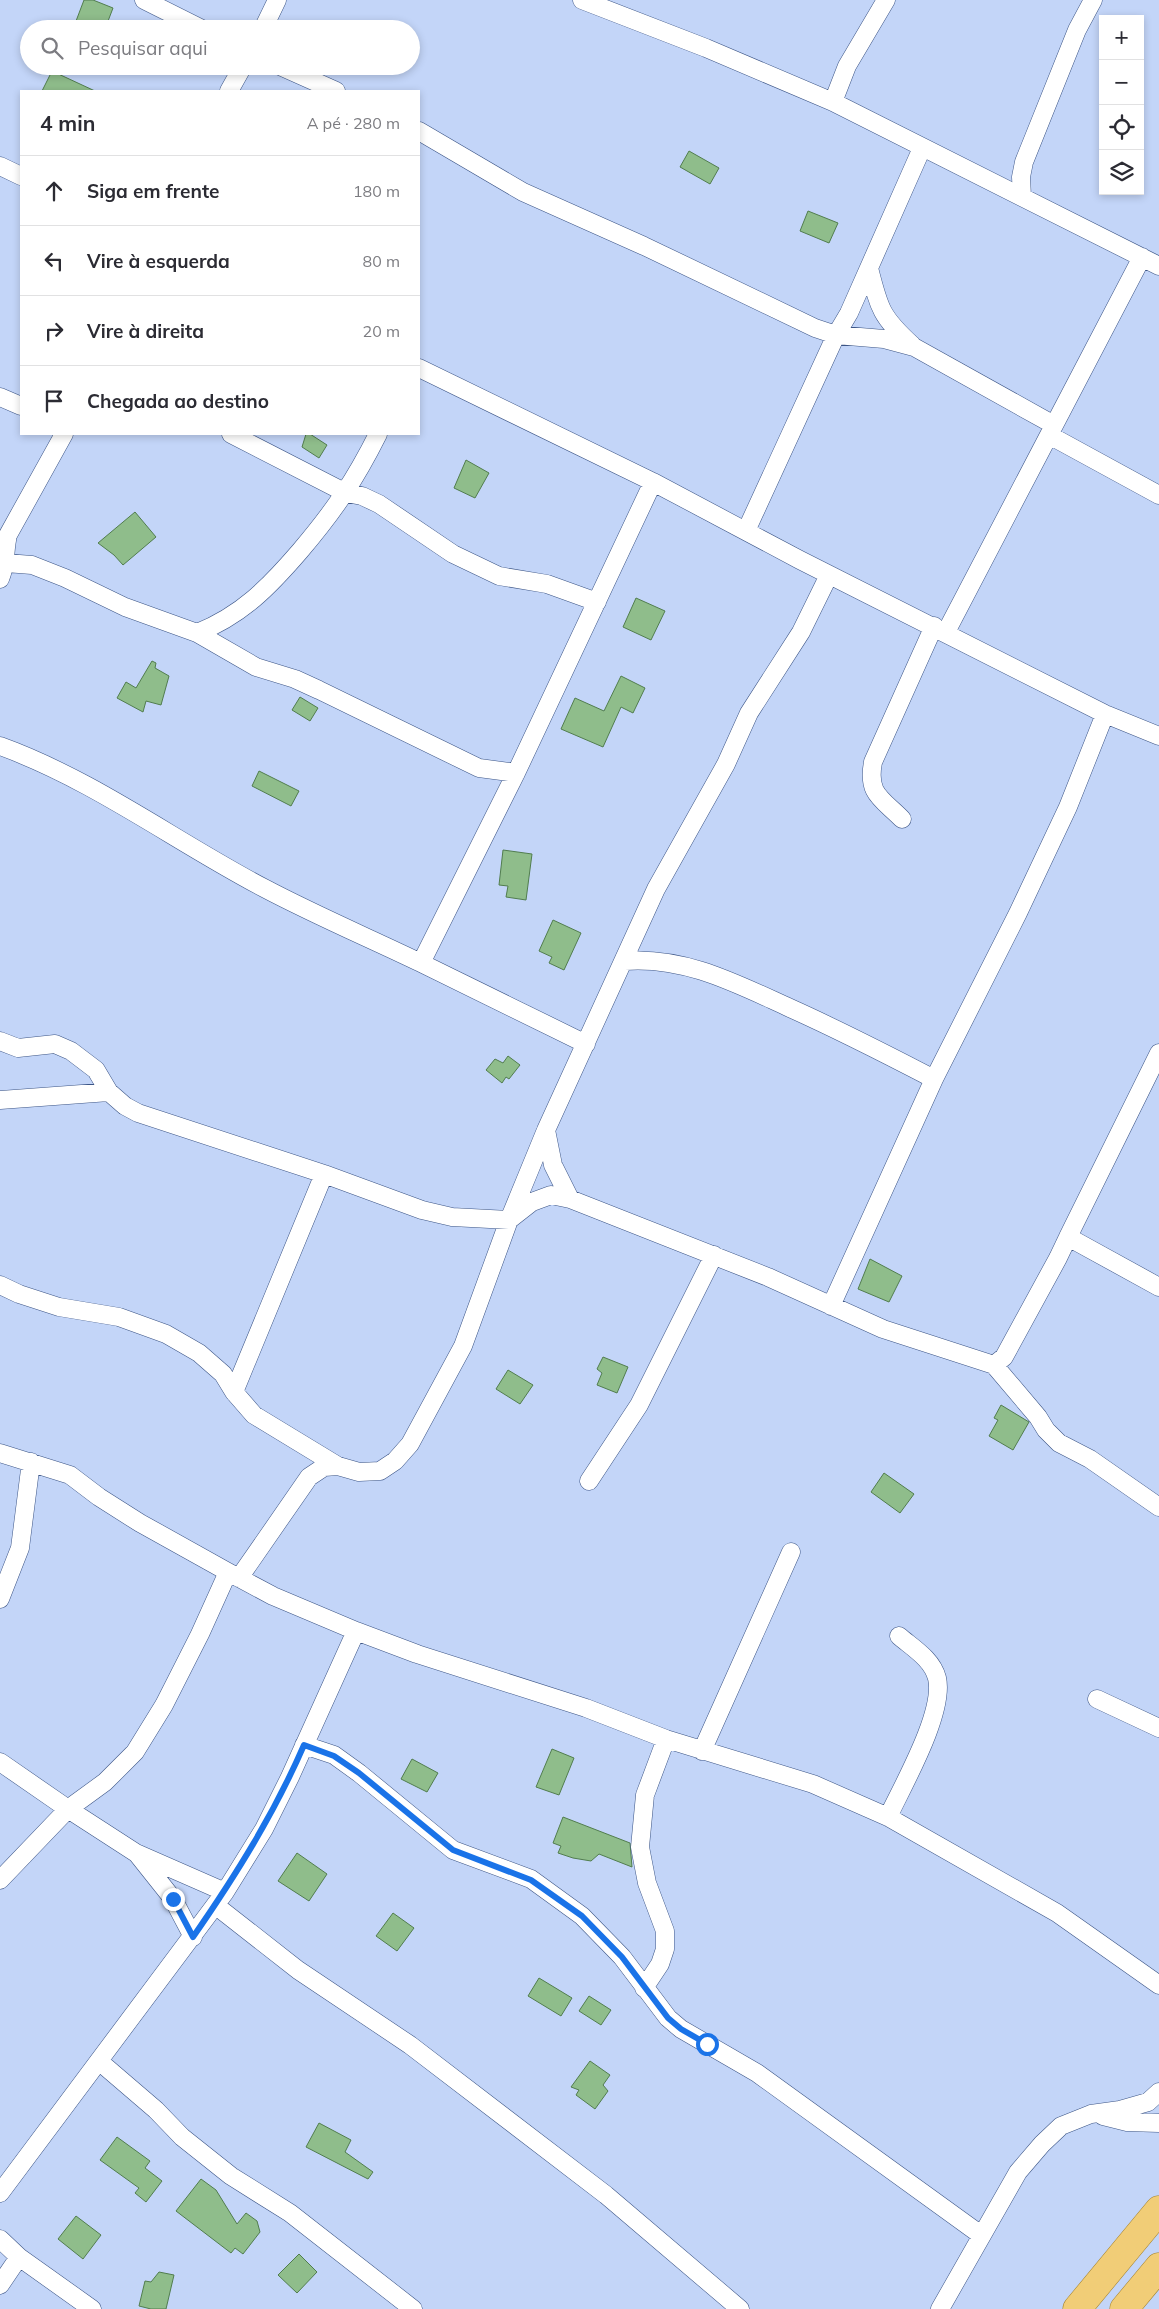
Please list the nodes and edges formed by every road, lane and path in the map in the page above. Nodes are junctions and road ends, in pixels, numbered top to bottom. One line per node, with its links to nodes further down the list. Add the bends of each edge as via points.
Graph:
1 (144, 0): 6 (street)
2 (277, 0): 7 (street)
3 (582, 0): 12 (street)
4 (886, 0): 12 (street, via 847,66)
5 (1093, 0): 17 (street, via 1077,30 1024,162)
6 (184, 20)
7 (267, 20)
8 (238, 75): 10 (street)
9 (300, 75): 11 (street)
10 (230, 90)
11 (334, 90)
12 (833, 102): 14 (street)
13 (420, 133): 21 (street, via 523,192)
14 (922, 148): 17 (street); 20 (street)
15 (0, 166): 16 (street)
16 (20, 176)
17 (1022, 197): 18 (street)
18 (1142, 258): 19 (street); 26 (street)
19 (1159, 266)
20 (868, 268): 21 (street); 22 (street, via 878,304 891,326)
21 (836, 335): 22 (street, via 884,339); 33 (street)
22 (914, 347): 26 (street)
23 (420, 368): 30 (street)
24 (0, 397): 25 (street)
25 (20, 406)
26 (1052, 430): 32 (street); 38 (street)
27 (63, 435): 34 (street, via 8,535)
28 (233, 435): 31 (street)
29 (377, 435): 31 (street)
30 (653, 482): 33 (street); 37 (street)
31 (346, 493): 37 (street, via 379,504 453,554 499,576 547,584); 39 (street, via 270,586 244,608)
32 (1159, 495)
33 (746, 531): 35 (street)
34 (6, 563): 36 (street); 39 (street, via 32,566 65,578 125,607)
35 (829, 575): 38 (street); 45 (street, via 801,632 749,713 726,764 656,889)
36 (0, 579)
37 (597, 602): 43 (street)
38 (940, 629): 40 (street); 44 (street, via 873,762 870,778 874,790)
39 (197, 633): 43 (street, via 256,667 319,690 479,768)
40 (1105, 714): 41 (street); 50 (street, via 1068,807)
41 (1159, 736)
42 (0, 746): 46 (street, via 28,756 101,795 264,888)
43 (516, 773): 46 (street)
44 (902, 819)
45 (624, 961): 48 (street); 50 (street, via 643,959 722,976)
46 (422, 963): 48 (street)
47 (0, 1041): 51 (street, via 18,1048 55,1044 71,1051 96,1070)
48 (586, 1044): 53 (street)
49 (1159, 1053): 57 (street)
50 (934, 1078): 61 (street)
51 (109, 1092): 52 (street); 54 (street, via 138,1113)
52 (0, 1100)
53 (546, 1130): 55 (street, via 553,1166); 56 (street)
54 (324, 1174): 56 (street, via 452,1218); 63 (street)
55 (570, 1199): 56 (street, via 551,1195 532,1202); 58 (street)
56 (509, 1220): 66 (street, via 463,1346 410,1444 395,1461 380,1471 359,1472)
57 (1068, 1237): 60 (street); 62 (street, via 1004,1357)
58 (714, 1256): 61 (street); 67 (street, via 639,1405)
59 (0, 1285): 63 (street, via 59,1307 119,1317 166,1334 198,1353 223,1374)
60 (1159, 1287)
61 (831, 1306): 62 (street, via 882,1329)
62 (994, 1366): 68 (street, via 1059,1443 1090,1459)
63 (234, 1392): 66 (street, via 254,1415)
64 (0, 1453): 65 (street)
65 (31, 1462): 70 (street, via 70,1475 140,1523); 71 (street, via 20,1548)
66 (338, 1466): 70 (street, via 324,1467 309,1477)
67 (589, 1481)
68 (1159, 1507)
69 (791, 1552): 78 (street)
70 (233, 1575): 72 (street, via 272,1596); 80 (street, via 136,1752 105,1782)
71 (0, 1599)
72 (356, 1631): 76 (street, via 586,1708); 77 (street)
73 (899, 1636): 81 (street, via 927,1659 937,1677 938,1695 934,1717)
74 (1097, 1699): 75 (street)
75 (1159, 1728)
76 (666, 1739): 78 (street); 87 (street, via 645,1795 640,1847 647,1883 665,1931 665,1949 660,1964)
77 (304, 1745): 84 (street, via 264,1829); 87 (street, via 334,1756 353,1769 453,1850 531,1880 582,1916 622,1957)
78 (702, 1751): 81 (street, via 813,1784)
79 (0, 1762): 80 (street)
80 (68, 1809): 82 (street); 83 (street)
81 (888, 1817): 86 (street, via 1057,1913)
82 (136, 1853): 84 (street); 85 (street, via 173,1899)
83 (0, 1880)
84 (220, 1898): 85 (street); 101 (street, via 298,1970 410,2044 599,2189)
85 (193, 1937): 88 (street)
86 (1159, 1985)
87 (644, 1988): 94 (street, via 681,2029 758,2073)
88 (100, 2062): 92 (street); 100 (street, via 182,2137 231,2176 290,2214)
89 (1159, 2092): 90 (street, via 1148,2102)
90 (1091, 2114): 91 (street, via 1127,2122); 94 (street, via 1061,2126 1042,2144 1018,2172)
91 (1159, 2122)
92 (0, 2194)
93 (1159, 2210): 103 (main road)
94 (981, 2235): 102 (street)
95 (0, 2239): 96 (street)
96 (19, 2256): 98 (street); 99 (street)
97 (1159, 2267): 104 (main road)
98 (0, 2285)
99 (92, 2309)
100 (413, 2309)
101 (740, 2309)
102 (940, 2309)
103 (1077, 2309)
104 (1124, 2309)

